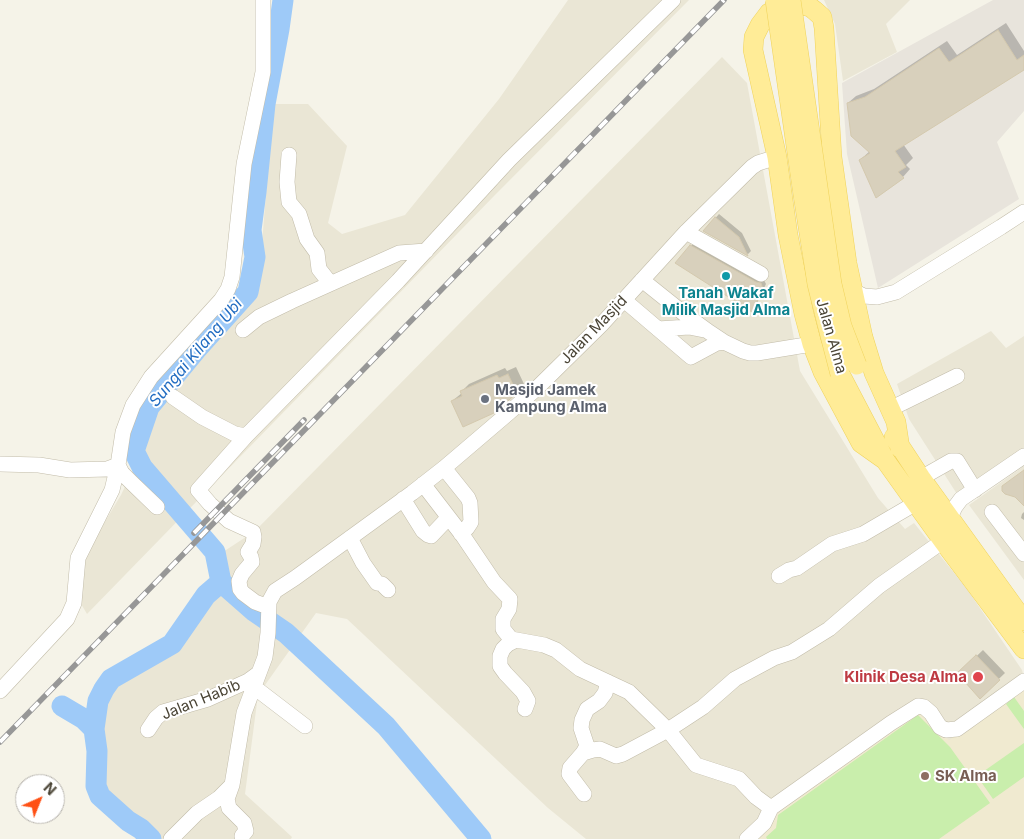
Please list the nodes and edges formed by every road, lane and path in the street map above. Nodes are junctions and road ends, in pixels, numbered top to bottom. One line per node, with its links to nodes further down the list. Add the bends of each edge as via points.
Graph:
1 (263, 0): 29 (street, via 263,72 244,164 232,277 221,300 151,377 133,405 123,432)
2 (673, 0): 9 (street, via 510,160)
3 (775, 0): 20 (main road, Jalan Alma, bridge, via 817,284 827,324)
4 (802, 2): 6 (main road, via 769,13 754,37 753,50); 13 (main road, via 822,17 824,28 832,157); 20 (main road, Jalan Alma, bridge, via 832,284)
5 (289, 155): 12 (street, via 289,202 299,214 307,239 317,253 320,269)
6 (777, 157): 8 (street, Jalan Masjid, via 752,167); 19 (main road, via 790,244)
7 (1024, 212): 13 (street, via 896,292 877,297)
8 (686, 232): 10 (street); 11 (street, Jalan Masjid)
9 (426, 250): 12 (street, via 399,253); 24 (street)
10 (761, 274)
11 (642, 280): 14 (street, Jalan Masjid); 17 (street)
12 (330, 283): 15 (street, via 259,318)
13 (853, 291): 23 (main road, via 874,373)
14 (624, 300): 16 (street); 30 (street, Jalan Masjid, via 537,388)
15 (243, 330)
16 (658, 330): 17 (street, via 676,327); 18 (street, via 691,357)
17 (707, 330): 18 (street)
18 (724, 342): 19 (street, via 750,353)
19 (812, 344): 27 (main road, via 823,372 861,443)
20 (848, 369): 25 (main road, Jalan Alma); 27 (main road, Jalan Alma)
21 (957, 376): 23 (street)
22 (173, 397): 24 (street, via 202,417 235,434)
23 (890, 409): 25 (main road, via 896,422)
24 (246, 436): 46 (street, via 198,490 229,521 254,532 248,552 252,562 242,574 240,585 243,593)
25 (900, 448): 31 (main road, Jalan Alma)
26 (1024, 456): 33 (street)
27 (886, 460): 35 (main road, Jalan Alma)
28 (0, 464): 29 (street, via 70,470 107,469)
29 (118, 465): 36 (street, via 122,473); 53 (street, via 112,490 78,558 74,603 68,619)
30 (444, 468): 32 (street, Jalan Masjid); 40 (street, via 470,503 471,522)
31 (921, 478): 33 (street, via 951,460 957,461); 39 (main road, Jalan Alma)
32 (423, 484): 34 (street, Jalan Masjid); 38 (street)
33 (975, 490): 39 (street, via 960,500)
34 (403, 499): 38 (street, via 428,535 431,536); 41 (street, Jalan Masjid)
35 (916, 504): 42 (main road, Jalan Alma); 44 (street, via 863,534 832,544)
36 (158, 507)
37 (992, 512): 43 (street)
38 (448, 518): 40 (street)
39 (950, 518): 47 (main road, Jalan Alma)
40 (461, 534): 48 (street, via 494,582 510,599 509,610 502,619 503,629)
41 (350, 538): 45 (street, via 377,584); 46 (street, Jalan Masjid, via 275,590)
42 (943, 541): 49 (main road, Jalan Alma); 57 (street, via 879,586 830,629 792,652 735,679 703,707)
43 (1024, 554)
44 (780, 576)
45 (388, 590)
46 (269, 607): 50 (street, via 265,657)
47 (1024, 621)
48 (516, 640): 52 (street, via 556,650 580,668); 54 (street, via 503,649 500,666 523,692 528,701)
49 (1024, 649)
50 (256, 680): 55 (street); 56 (street, Jalan Habib, via 163,712); 59 (street, via 244,713)
51 (1024, 681): 61 (street, via 957,729 940,727 924,707 918,706)
52 (608, 682): 57 (street, via 629,692); 58 (street, via 599,701 588,709 582,720 587,746)
53 (0, 691)
54 (525, 709)
55 (305, 726)
56 (148, 730)
57 (668, 730): 58 (street, via 616,756 600,750); 61 (street, via 696,765 739,779)
58 (584, 753): 60 (street, via 570,768 569,774)
59 (232, 786): 62 (street, via 227,799 229,808 244,823 246,831); 63 (street, via 197,813)
60 (584, 794)
61 (771, 808): 64 (street, via 764,823)
62 (242, 836)
63 (171, 839)
64 (747, 839)

